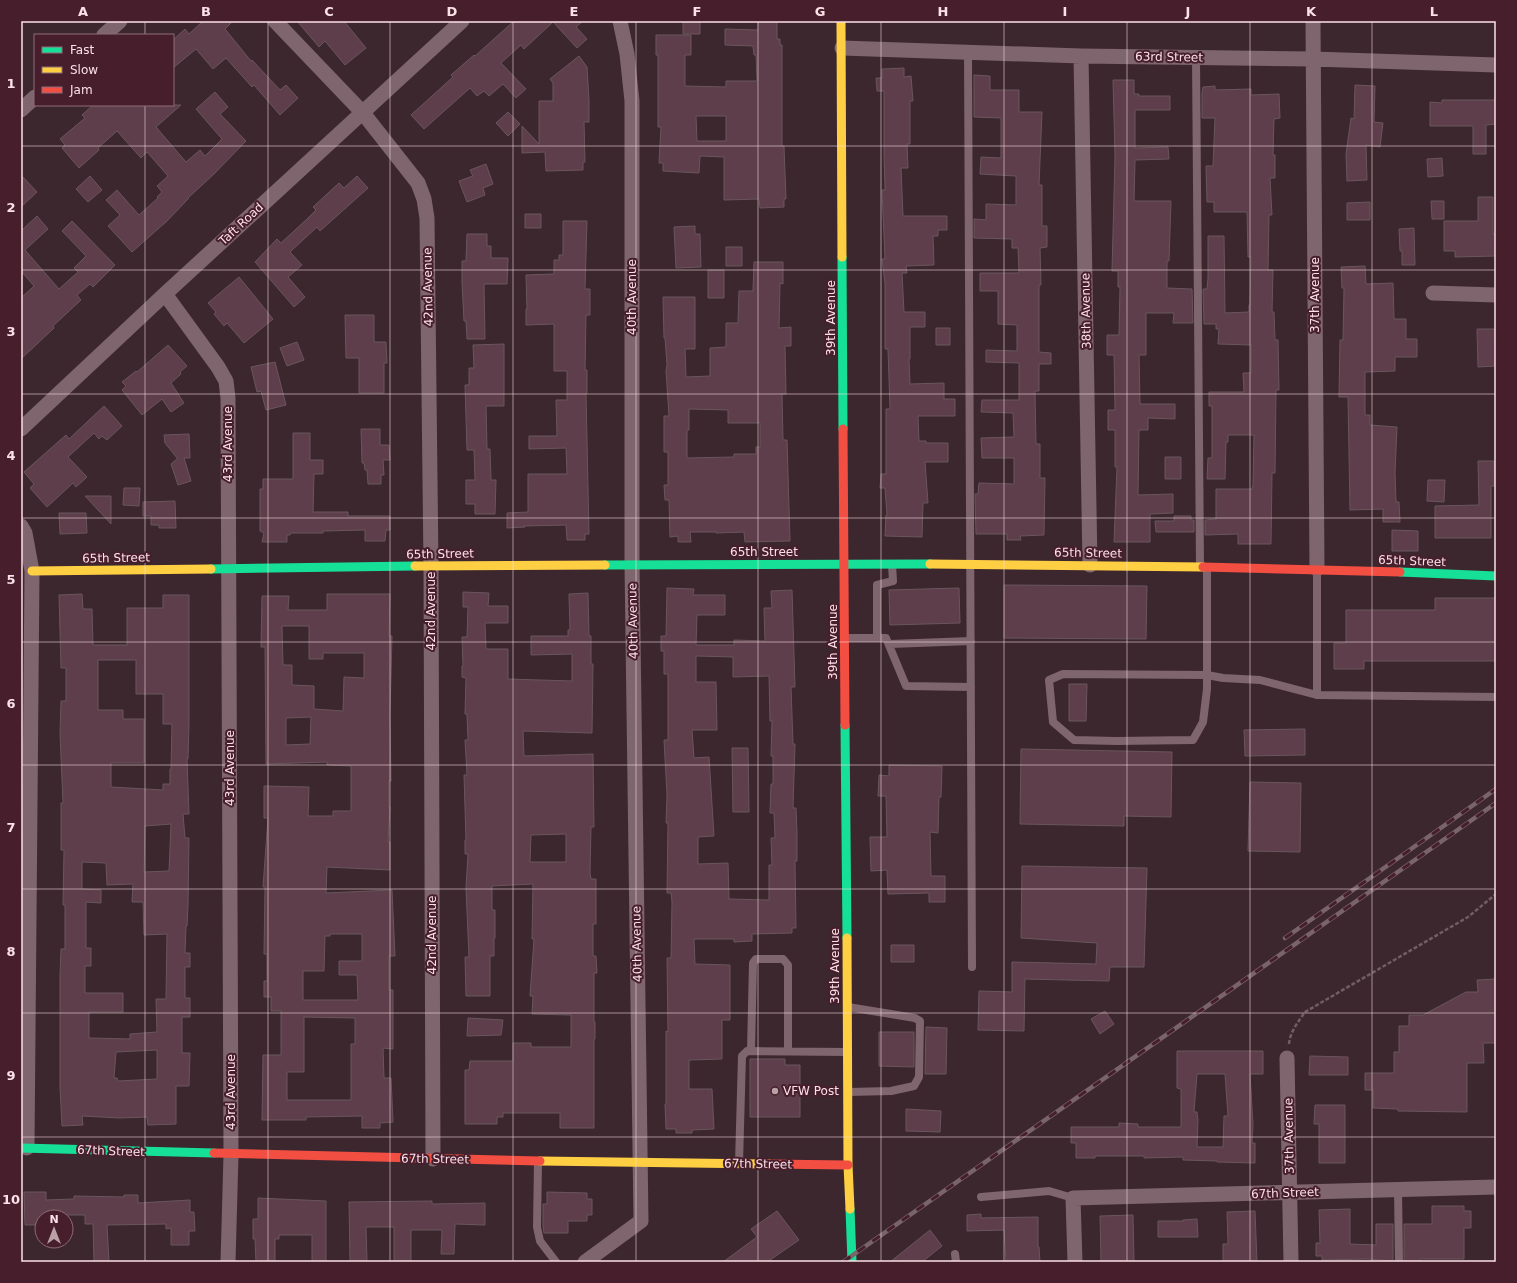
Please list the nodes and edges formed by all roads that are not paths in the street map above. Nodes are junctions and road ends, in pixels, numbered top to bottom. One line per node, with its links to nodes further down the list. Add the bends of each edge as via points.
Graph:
1 (120, 21): 7 (street)
2 (275, 21): 16 (street, 42nd Avenue)
3 (462, 21): 16 (street, Taft Road)
4 (620, 21): 22 (street, 40th Avenue, via 627,54 632,101)
5 (841, 21): 8 (street, 39th Avenue)
6 (1313, 21): 12 (street, 37th Avenue)
7 (105, 34)
8 (842, 48): 9 (street, 63rd Street); 23 (street, 39th Avenue)
9 (968, 52): 10 (street, 63rd Street); 25 (lane)
10 (1081, 56): 11 (street, 63rd Street); 26 (street, 38th Avenue)
11 (1196, 58): 12 (street, 63rd Street); 28 (lane)
12 (1313, 59): 13 (street, 63rd Street); 30 (street, 37th Avenue)
13 (1496, 65)
14 (34, 99): 15 (street)
15 (21, 110)
16 (363, 113): 18 (street, Taft Road); 27 (street, 42nd Avenue, via 418,184 427,218)
17 (1434, 293): 19 (street)
18 (165, 294): 20 (street, Taft Road); 29 (street, 43rd Avenue, via 226,381)
19 (1496, 295)
20 (21, 429)
21 (21, 526): 31 (street, via 25,533)
22 (632, 564): 23 (street, 65th Street); 27 (street, 65th Street); 52 (street, 40th Avenue)
23 (845, 565): 24 (street, 65th Street); 33 (street, 39th Avenue)
24 (892, 565): 25 (street, 65th Street); 34 (lane, via 893,581 877,585)
25 (971, 565): 26 (street, 65th Street); 35 (lane)
26 (1090, 565): 28 (street, 65th Street)
27 (431, 566): 29 (street, 65th Street); 50 (street, 42nd Avenue)
28 (1203, 567): 30 (street, 65th Street); 37 (lane)
29 (229, 569): 31 (street, 65th Street); 49 (street, 43rd Avenue)
30 (1317, 569): 32 (street, 65th Street); 39 (lane)
31 (32, 570): 48 (street)
32 (1496, 576)
33 (845, 638): 34 (lane); 42 (street, 39th Avenue)
34 (877, 638): 36 (lane, via 886,638)
35 (971, 641): 36 (lane); 38 (lane)
36 (890, 644): 38 (lane, via 906,686)
37 (1206, 675): 37 (lane, via 1203,722 1193,740 1074,740 1053,722 1049,680 1063,674); 39 (lane, via 1260,680)
38 (971, 687): 41 (lane)
39 (1317, 695): 40 (lane)
40 (1496, 697)
41 (972, 967)
42 (847, 1007): 45 (street, 39th Avenue); 47 (lane, via 915,1018 920,1021 919,1077 914,1086 891,1091)
43 (752, 1052): 44 (lane); 44 (lane, via 753,963 756,959 783,959 788,964); 53 (lane, via 742,1056)
44 (788, 1052): 45 (lane)
45 (847, 1052): 47 (street, 39th Avenue)
46 (1287, 1058): 57 (street, 37th Avenue)
47 (848, 1092): 54 (street, 39th Avenue)
48 (24, 1148): 49 (street, 67th Street)
49 (231, 1155): 50 (street, 67th Street); 60 (street, 43rd Avenue)
50 (433, 1159): 51 (street, 67th Street)
51 (538, 1161): 52 (street, 67th Street); 61 (lane, via 537,1227 540,1241)
52 (640, 1163): 53 (street, 67th Street); 62 (street, 40th Avenue, via 641,1221)
53 (739, 1164): 54 (street, 67th Street)
54 (848, 1165): 63 (street, 39th Avenue)
55 (1496, 1187): 56 (street, 67th Street)
56 (1398, 1190): 57 (street, 67th Street); 66 (lane)
57 (1290, 1192): 59 (street, 67th Street); 65 (street, 37th Avenue)
58 (981, 1198): 59 (lane, via 1049,1191)
59 (1074, 1198): 64 (street)
60 (228, 1262)
61 (556, 1262)
62 (585, 1262)
63 (852, 1262)
64 (1075, 1262)
65 (1291, 1262)
66 (1399, 1262)

